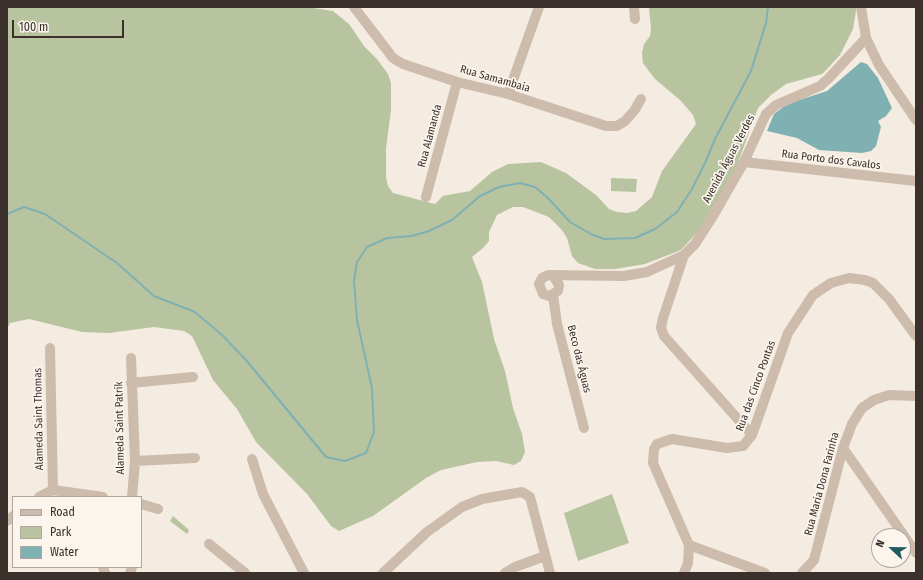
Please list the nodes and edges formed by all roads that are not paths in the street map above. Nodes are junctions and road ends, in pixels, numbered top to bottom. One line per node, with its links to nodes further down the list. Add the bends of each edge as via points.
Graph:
1 (354, 7): 7 (street, Rua Samambaia, via 393,58 403,64)
2 (539, 7): 8 (street)
3 (634, 7): 5 (street)
4 (861, 7): 6 (street)
5 (635, 19)
6 (866, 38): 10 (street, via 878,65); 11 (street, Avenida Águas Verdes, via 820,86 776,105 766,114)
7 (457, 82): 8 (street, Rua Samambaia); 13 (street, Rua Alamanda)
8 (508, 94): 9 (street, Rua Samambaia, via 606,126 617,126 625,121)
9 (641, 99)
10 (916, 120)
11 (744, 162): 12 (street, Rua Porto dos Cavalos); 14 (street, Avenida Águas Verdes, via 695,244)
12 (916, 181)
13 (426, 197)
14 (684, 256): 15 (street, Avenida Águas Verdes, via 646,272 624,276); 24 (street, via 663,318 661,328 664,336)
15 (554, 277): 16 (street, via 559,288); 16 (street, Avenida Águas Verdes, via 545,276 539,284 543,294)
16 (553, 295): 23 (street, Beco das Águas, via 559,331)
17 (916, 336): 24 (street, Rua das Cinco Pontas, via 889,299 872,283 849,278 831,283 813,295 788,333)
18 (50, 348): 29 (street, Alameda Saint Thomas)
19 (131, 358): 21 (street, Alameda Saint Patrik)
20 (194, 377): 21 (street)
21 (131, 383): 28 (street, Alameda Saint Patrik)
22 (916, 396): 25 (street, Rua Maria Dona Farinha, via 889,395 874,400 862,408 852,424)
23 (584, 428)
24 (752, 435): 36 (street, Rua das Cinco Pontas, via 743,446 735,448 672,439 658,444 654,449 653,463)
25 (843, 448): 37 (street); 46 (street, Rua Maria Dona Farinha, via 814,560)
26 (195, 458): 28 (street)
27 (252, 459): 40 (street, via 263,494)
28 (134, 462): 32 (street, Alameda Saint Patrik)
29 (53, 490): 30 (street); 31 (street)
30 (41, 496)
31 (96, 496)
32 (132, 496)
33 (142, 504): 34 (street)
34 (158, 509)
35 (209, 544): 39 (street)
36 (688, 545): 44 (street, Rua das Cinco Pontas, via 688,563); 45 (street)
37 (916, 553)
38 (545, 556): 41 (street, via 530,497 522,492 482,499 462,507 427,532); 42 (street); 43 (street)
39 (245, 573)
40 (304, 573)
41 (384, 573)
42 (505, 573)
43 (550, 573)
44 (684, 573)
45 (766, 573)
46 (802, 573)

